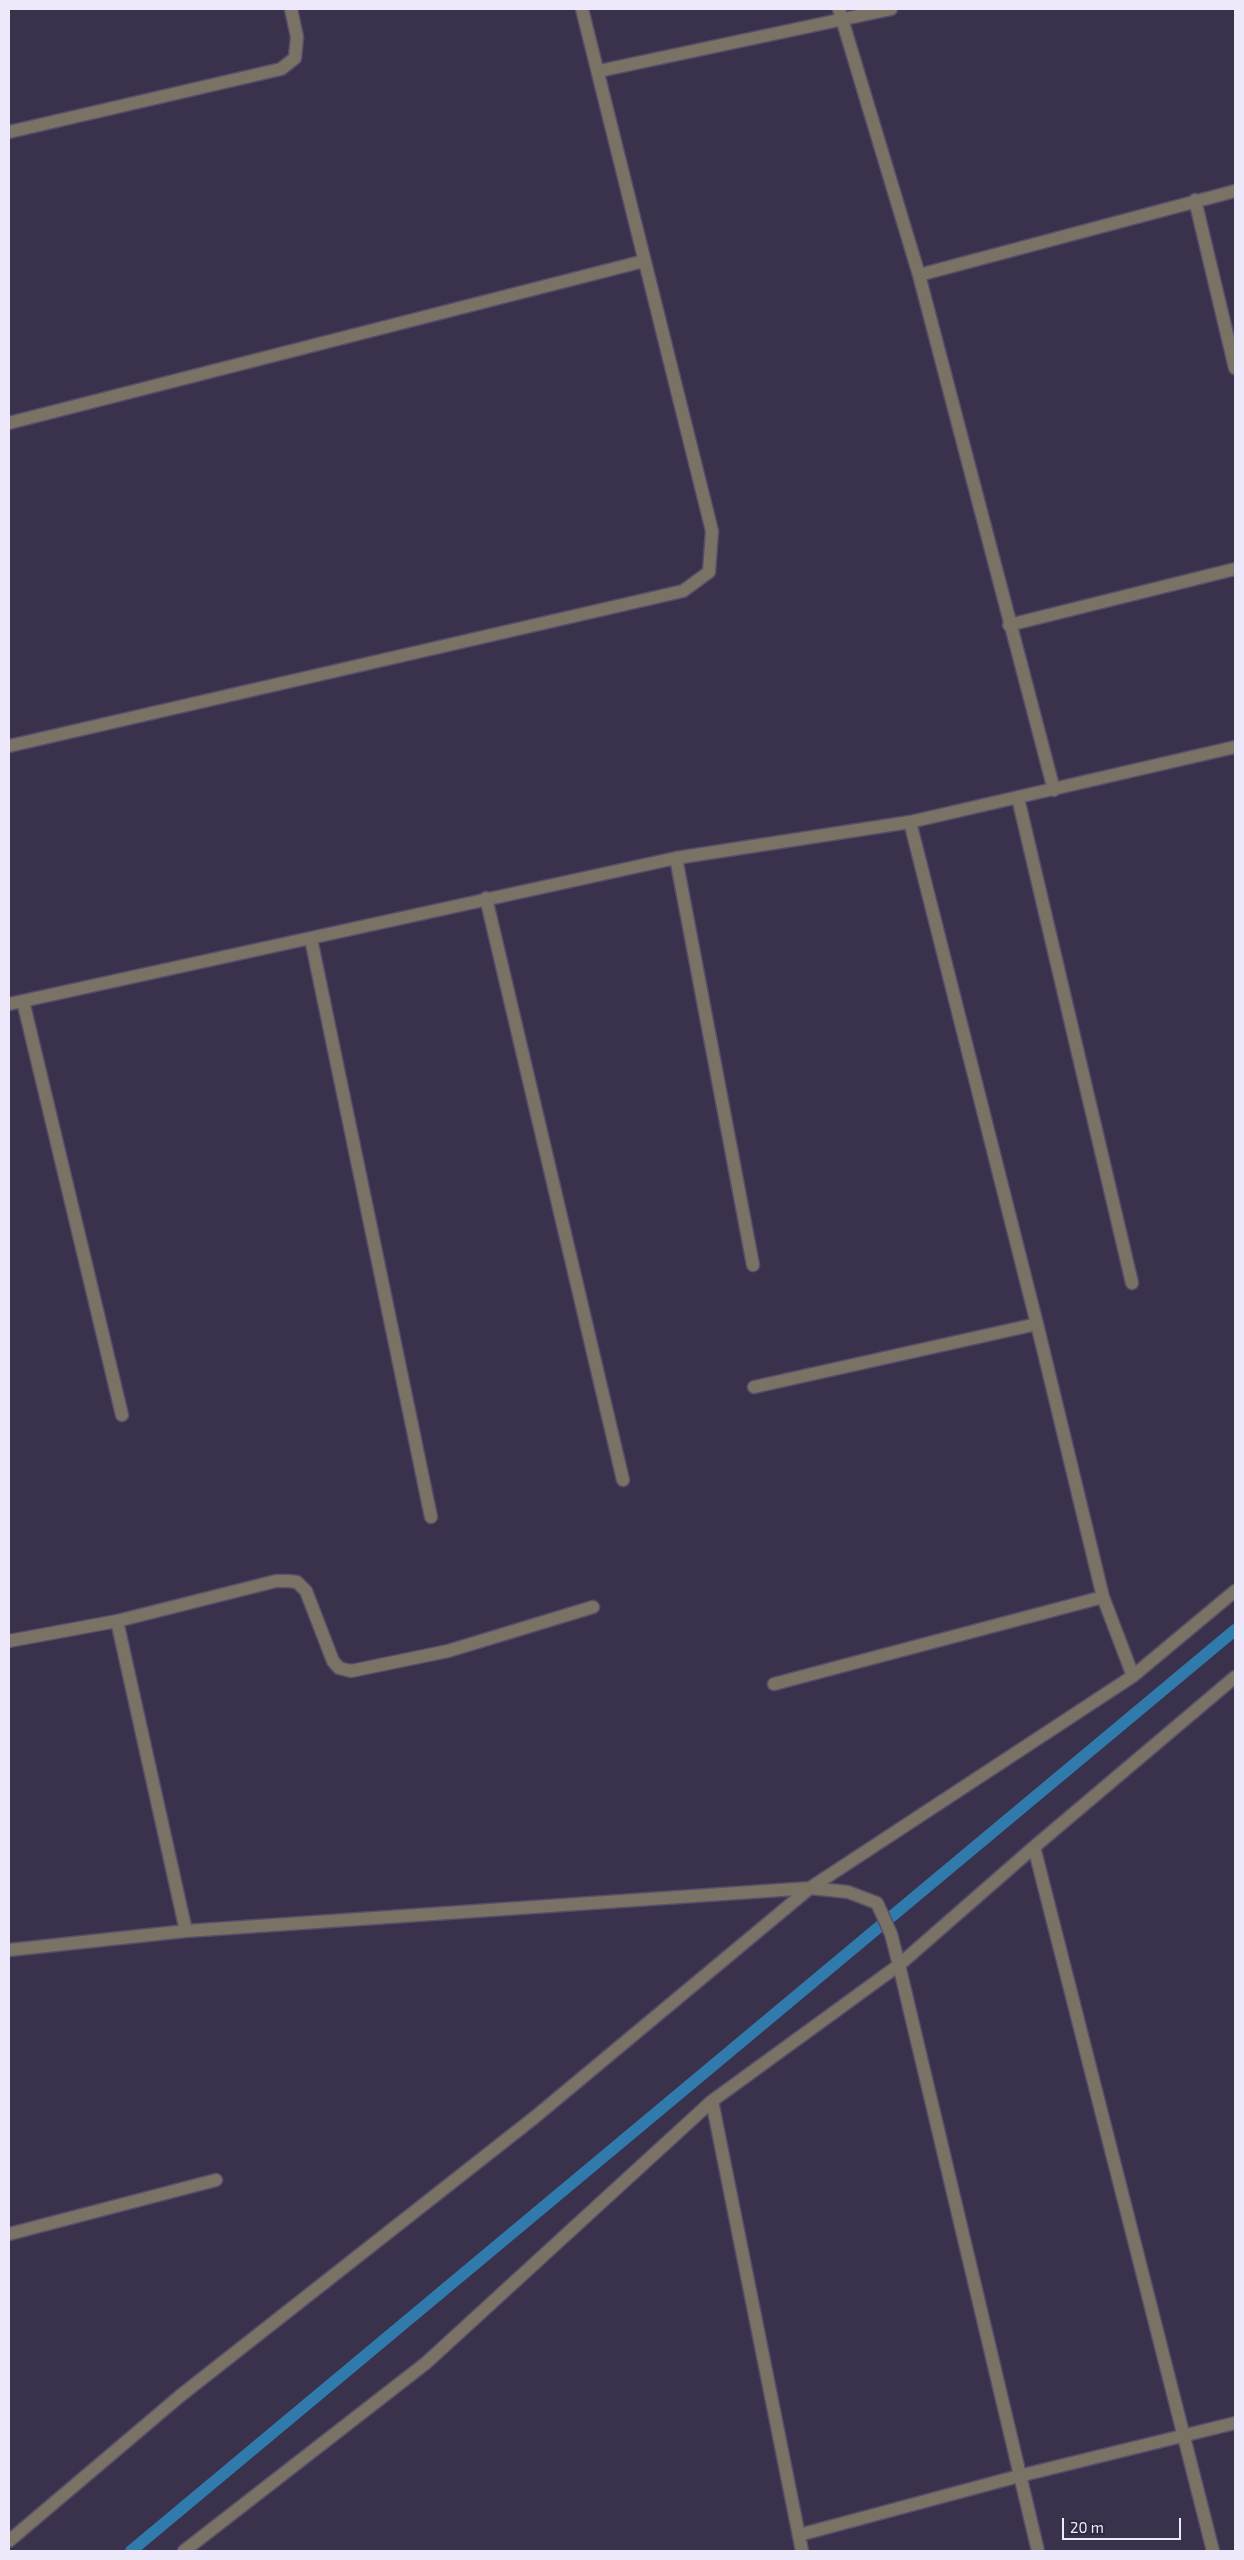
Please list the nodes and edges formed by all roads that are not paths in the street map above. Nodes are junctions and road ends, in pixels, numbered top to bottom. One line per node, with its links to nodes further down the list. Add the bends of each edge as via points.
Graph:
1 (291, 9): 6 (street, via 297,37 295,58 281,69)
2 (582, 9): 5 (street)
3 (891, 9): 4 (street)
4 (840, 14): 5 (street); 10 (street)
5 (599, 71): 9 (street)
6 (9, 132)
7 (1235, 191): 8 (street)
8 (1195, 200): 10 (street); 11 (street)
9 (644, 260): 12 (street); 15 (street, via 712,531 709,572 683,591)
10 (920, 275): 14 (street)
11 (1235, 368)
12 (9, 423)
13 (1235, 569): 14 (street)
14 (1009, 624): 17 (street)
15 (9, 746)
16 (1235, 747): 17 (street)
17 (1054, 790): 18 (street)
18 (1018, 798): 19 (street); 26 (street)
19 (910, 822): 20 (street); 27 (street)
20 (676, 858): 21 (street); 25 (street)
21 (486, 898): 22 (street); 30 (street)
22 (311, 938): 23 (street); 31 (street)
23 (23, 1001): 24 (street); 29 (street)
24 (9, 1004)
25 (753, 1265)
26 (1132, 1283)
27 (1037, 1324): 28 (street); 33 (street)
28 (754, 1387)
29 (122, 1415)
30 (623, 1480)
31 (431, 1517)
32 (1235, 1590): 37 (street)
33 (1104, 1597): 37 (street); 39 (street)
34 (593, 1607): 35 (street, via 448,1651 351,1671 339,1668 333,1661 306,1591 297,1582 276,1581)
35 (117, 1621): 36 (street); 42 (street)
36 (9, 1641)
37 (1133, 1676): 41 (street)
38 (1235, 1677): 40 (street)
39 (774, 1684)
40 (1034, 1847): 44 (street); 49 (street)
41 (810, 1888): 42 (street); 44 (street, via 848,1892 877,1903 892,1934); 52 (street, via 535,2117 180,2396)
42 (186, 1932): 43 (street)
43 (9, 1950)
44 (899, 1965): 45 (street); 50 (street)
45 (712, 2101): 51 (street); 53 (street, via 426,2363)
46 (216, 2180): 47 (street)
47 (9, 2234)
48 (1235, 2423): 49 (street)
49 (1185, 2437): 50 (street); 56 (street)
50 (1019, 2476): 51 (street); 55 (street)
51 (799, 2535): 54 (street)
52 (9, 2542)
53 (184, 2551)
54 (802, 2551)
55 (1038, 2551)
56 (1213, 2551)

